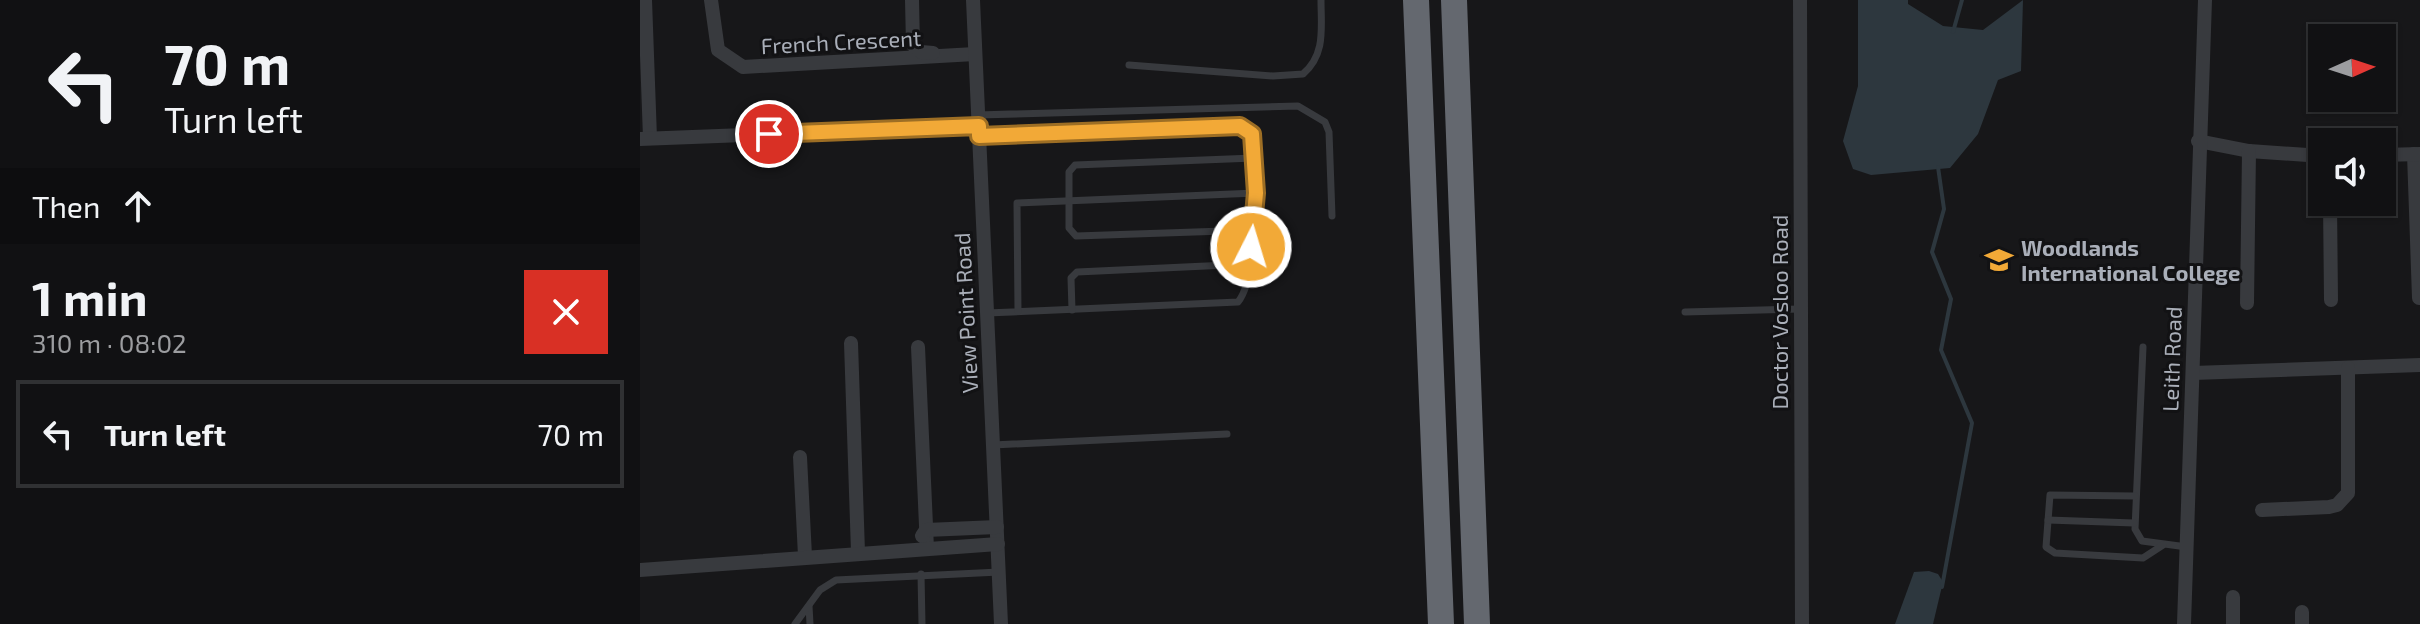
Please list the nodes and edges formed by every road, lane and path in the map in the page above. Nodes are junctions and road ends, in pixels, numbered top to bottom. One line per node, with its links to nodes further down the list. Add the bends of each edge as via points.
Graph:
1 (645, 0): 13 (street)
2 (711, 0): 10 (street, French Crescent, via 718,50 743,67)
3 (912, 0): 10 (street, French Crescent, via 913,45 921,52)
4 (973, 0): 10 (street, View Point Road)
5 (1321, 0): 11 (lane, via 1321,46 1303,74)
6 (1416, 0): 64 (highway)
7 (1454, 0): 65 (highway)
8 (1800, 0): 29 (street, Doctor Vosloo Road)
9 (2205, 0): 14 (street, Leith Road)
10 (975, 52): 12 (street, View Point Road)
11 (1129, 65)
12 (979, 126): 13 (street); 19 (lane, via 1240,126 1252,134); 22 (lane, via 1298,106 1325,122 1329,132); 33 (street, View Point Road)
13 (645, 139)
14 (2198, 141): 15 (street); 39 (street, Leith Road)
15 (2249, 151): 17 (street); 28 (street)
16 (2417, 154): 18 (street); 26 (street)
17 (2308, 155)
18 (2396, 155)
19 (1254, 158): 20 (lane); 21 (lane, via 1075,165 1069,172)
20 (1256, 193): 21 (lane); 24 (lane)
21 (1068, 200): 24 (lane, via 1069,228 1076,236); 31 (lane, via 1021,202 1014,207)
22 (1332, 216)
23 (2330, 216): 27 (street)
24 (1254, 230): 25 (lane)
25 (1249, 264): 30 (lane, via 1242,297 1230,304); 30 (lane, via 1077,272 1071,278)
26 (2419, 298)
27 (2331, 300)
28 (2247, 303)
29 (1801, 309): 32 (lane); 66 (street, Doctor Vosloo Road)
30 (1072, 310): 31 (lane)
31 (1018, 311): 33 (lane)
32 (1685, 312)
33 (987, 313): 41 (street, View Point Road)
34 (851, 343): 53 (street)
35 (918, 347): 48 (street)
36 (2143, 347): 43 (lane)
37 (2420, 365): 38 (street)
38 (2348, 368): 39 (street); 44 (street, via 2348,493 2329,507)
39 (2193, 373): 51 (street, Leith Road)
40 (1227, 434): 41 (lane)
41 (993, 445): 47 (street, View Point Road)
42 (800, 457): 54 (street)
43 (2135, 496): 45 (lane, via 2054,493); 46 (lane)
44 (2262, 510)
45 (2048, 520): 46 (lane); 50 (lane, via 2050,552 2143,558)
46 (2134, 523): 50 (lane, via 2142,541)
47 (997, 527): 48 (street); 49 (street, View Point Road)
48 (926, 530): 52 (street)
49 (998, 544): 52 (street); 56 (street, View Point Road)
50 (2163, 545): 51 (lane)
51 (2187, 547): 67 (street, Leith Road)
52 (919, 549): 53 (street)
53 (858, 552): 54 (street)
54 (805, 556): 55 (street)
55 (640, 570)
56 (999, 572): 57 (lane); 63 (street, View Point Road)
57 (921, 574): 59 (lane, via 836,580); 62 (lane)
58 (2233, 597): 68 (street)
59 (809, 604): 60 (lane); 61 (lane)
60 (795, 624)
61 (810, 624)
62 (922, 624)
63 (1001, 624)
64 (1441, 624)
65 (1477, 624)
66 (1802, 624)
67 (2184, 624)
68 (2233, 624)

